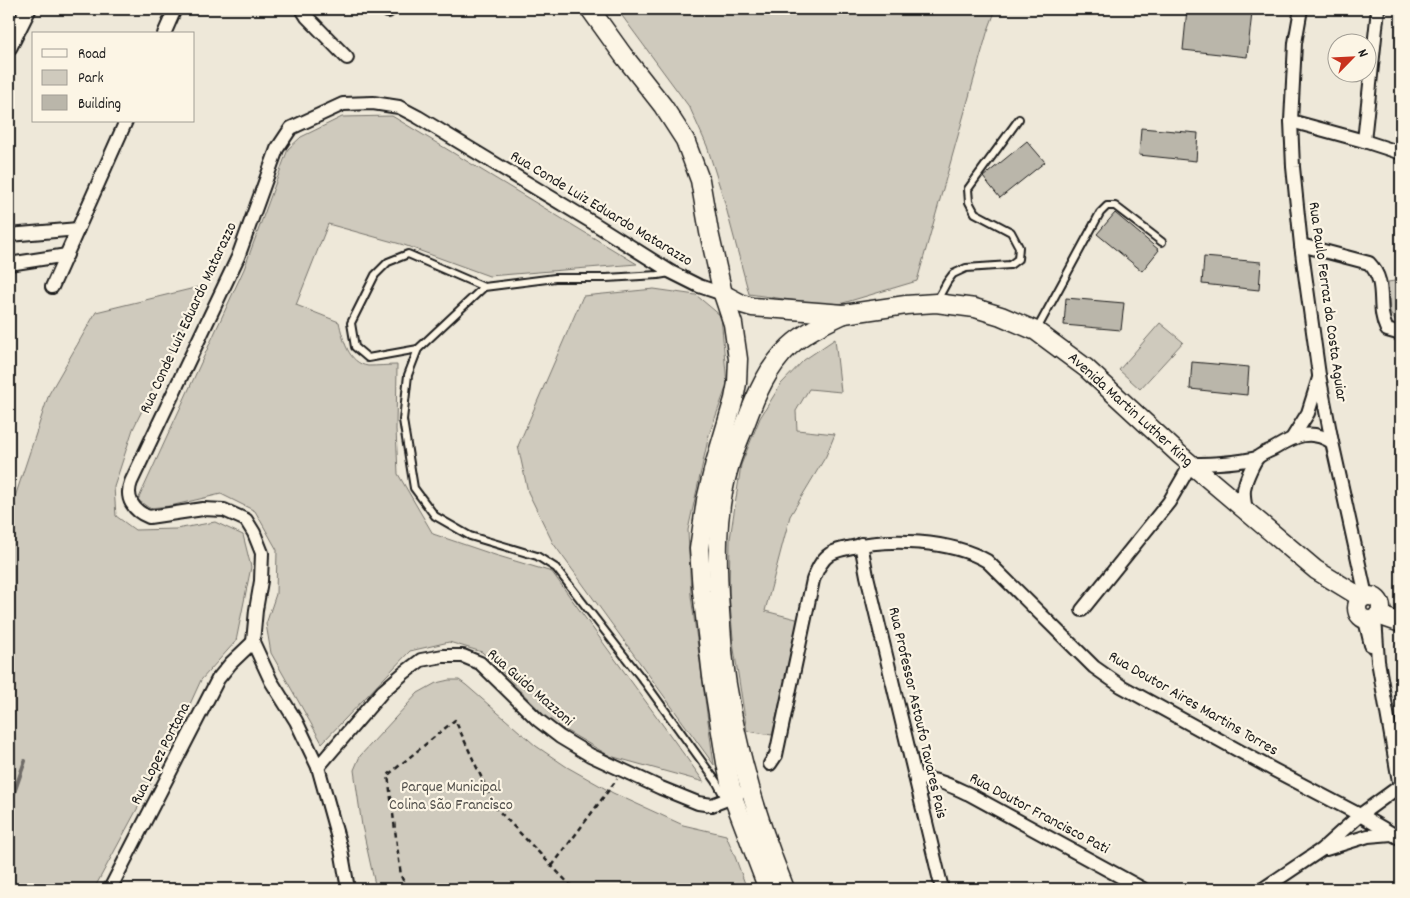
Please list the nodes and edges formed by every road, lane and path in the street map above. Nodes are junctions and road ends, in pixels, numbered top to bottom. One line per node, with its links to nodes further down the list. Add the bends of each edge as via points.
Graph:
1 (28, 9): 8 (street)
2 (175, 9): 7 (street)
3 (302, 9): 9 (street)
4 (590, 9): 24 (main road, via 685,140 700,180)
5 (1301, 9): 12 (street, Rua Paulo Ferraz da Costa Aguiar, via 1295,43)
6 (1378, 9): 13 (street)
7 (165, 32)
8 (9, 47)
9 (347, 58)
10 (1018, 119): 25 (lane, via 968,189 974,213 1011,232 1019,247 1018,259 1010,265 966,268 953,274)
11 (126, 122): 15 (street)
12 (1291, 122): 13 (street); 18 (street, Rua Paulo Ferraz da Costa Aguiar)
13 (1364, 141): 14 (street)
14 (1401, 153)
15 (78, 229): 16 (street); 19 (street)
16 (9, 235)
17 (1162, 242): 30 (lane, via 1115,206 1107,206 1100,213)
18 (1301, 245): 31 (street, via 1369,263 1381,285 1383,322 1387,330); 36 (street, Rua Paulo Ferraz da Costa Aguiar)
19 (67, 255): 20 (street); 22 (street)
20 (9, 264)
21 (671, 272): 23 (lane, via 606,278 555,278); 24 (street, Rua Conde Luiz Eduardo Matarazzo); 46 (street, Rua Conde Luiz Eduardo Matarazzo, via 398,107 373,103 343,104 291,128 277,149 238,257 128,490 134,507 144,515 224,510 246,520 262,552)
22 (52, 287)
23 (484, 287): 33 (lane); 33 (lane, via 408,254 388,262 375,275 351,323 355,348 368,358)
24 (723, 294): 26 (main road, Avenida Martin Luther King); 29 (main road)
25 (936, 303): 28 (main road, Avenida Martin Luther King); 30 (main road, Avenida Martin Luther King, via 975,308)
26 (752, 307): 27 (main road, Avenida Martin Luther King); 29 (main road)
27 (797, 310): 28 (main road, Avenida Martin Luther King); 32 (main road, via 804,322)
28 (844, 314): 32 (main road, Avenida Martin Luther King)
29 (733, 324): 34 (main road)
30 (1036, 331): 40 (main road, Avenida Martin Luther King, via 1086,368)
31 (1401, 334)
32 (802, 336): 35 (main road, Avenida Martin Luther King)
33 (418, 349): 53 (lane, via 408,375 402,420 414,488 435,516 470,536 537,556 556,568)
34 (738, 359): 35 (main road, via 745,370 754,374); 53 (main road, via 734,399 706,500 699,549 712,676)
35 (770, 371): 51 (main road, Avenida Martin Luther King, via 750,412 728,472 717,557 727,689)
36 (1320, 375): 37 (street, via 1308,413); 38 (street, Rua Paulo Ferraz da Costa Aguiar)
37 (1293, 437): 38 (street, via 1316,434); 39 (street)
38 (1332, 442): 43 (street, Rua Paulo Ferraz da Costa Aguiar)
39 (1257, 458): 40 (street, via 1220,464); 41 (street, via 1244,485)
40 (1191, 464): 41 (main road, Avenida Martin Luther King); 44 (street, via 1169,502)
41 (1246, 512): 43 (main road, Avenida Martin Luther King)
42 (861, 544): 47 (street, Rua Doutor Aires Martins Torres, via 829,554 819,565 813,580 776,755); 50 (street, Rua Professor Astoufo Tavares Pais); 54 (street, Rua Doutor Aires Martins Torres, via 914,542 975,554 999,572 1094,667 1121,686)
43 (1369, 609): 45 (main road, Avenida Martin Luther King); 52 (street, Rua Paulo Ferraz da Costa Aguiar, via 1372,650 1378,661)
44 (1082, 610)
45 (1401, 621)
46 (253, 642): 48 (street); 58 (street, Rua Lopez Portana, via 218,679)
47 (770, 764)
48 (318, 767): 49 (street, Rua Guido Mazzoni, via 383,691 404,672 421,660 463,656 480,663 560,737); 59 (street, via 341,849)
49 (623, 770): 53 (street, Rua Guido Mazzoni, via 698,803 712,805); 57 (path)
50 (916, 778): 64 (street, Rua Professor Astoufo Tavares Pais); 65 (street, Rua Doutor Francisco Pati, via 940,781 969,794)
51 (749, 786): 53 (street, Rua Guido Mazzoni); 63 (main road, Avenida Martin Luther King)
52 (1401, 788): 54 (street)
53 (730, 798): 62 (main road)
54 (1360, 815): 55 (street, Rua Doutor Aires Martins Torres); 56 (street)
55 (1397, 837): 56 (street, via 1368,836)
56 (1321, 850): 66 (street)
57 (552, 866): 60 (path, via 495,807 455,720 388,775 401,876); 61 (path)
58 (110, 889)
59 (348, 889)
60 (407, 889)
61 (574, 889)
62 (768, 889)
63 (785, 889)
64 (942, 889)
65 (1142, 889)
66 (1263, 889)

